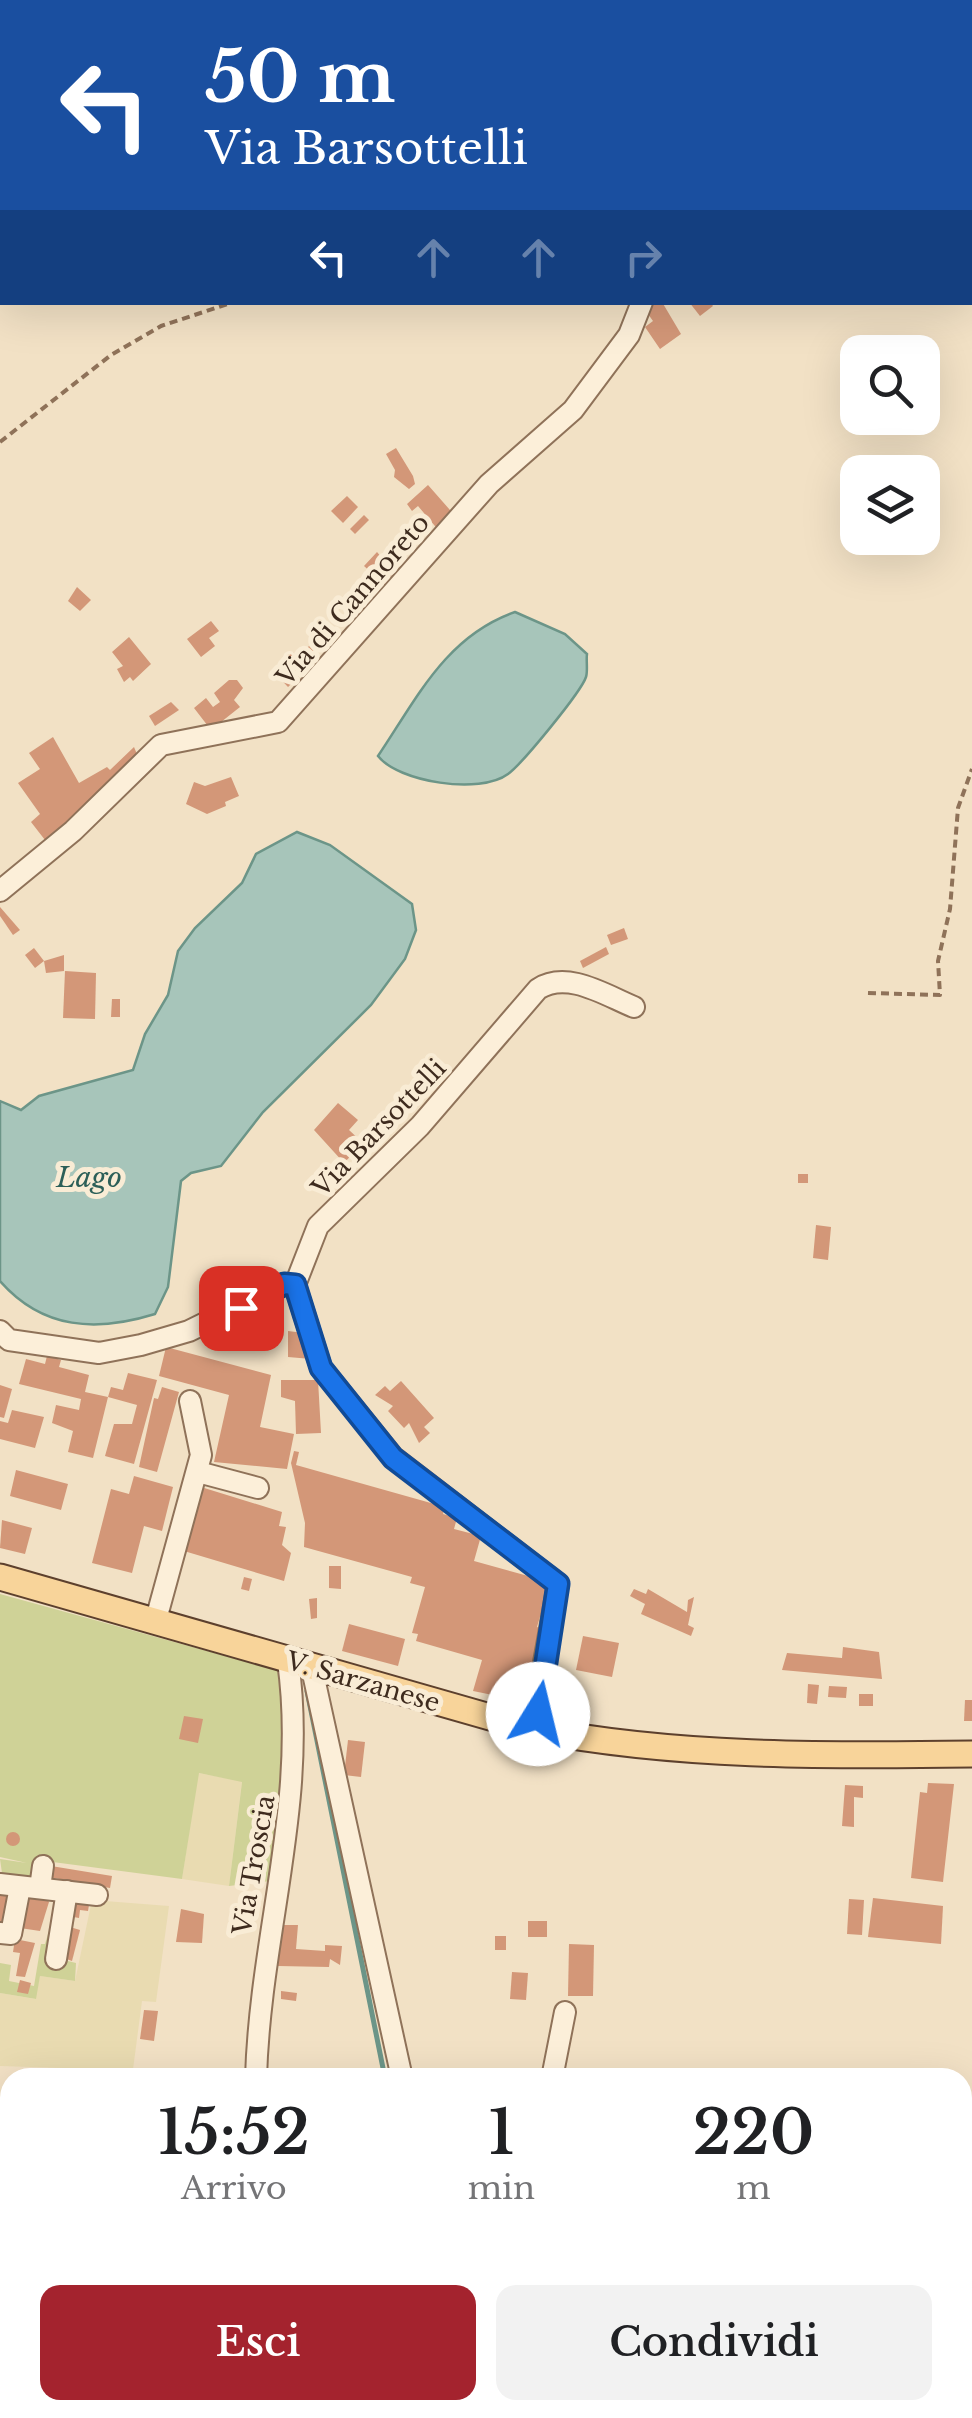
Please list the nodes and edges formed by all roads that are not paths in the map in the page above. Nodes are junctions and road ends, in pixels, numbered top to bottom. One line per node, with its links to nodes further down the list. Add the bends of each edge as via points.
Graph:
1 (641, 305): 2 (street, Via di Cannoreto, via 629,335 573,410 489,484 278,722 161,745 73,831)
2 (0, 890)
3 (634, 1007): 4 (street, Via Barsottelli, via 578,983 549,982 538,989 420,1126 318,1226)
4 (295, 1285): 5 (street, via 284,1284 189,1330 99,1353 9,1340); 12 (street, via 321,1368 393,1458 558,1584)
5 (0, 1331)
6 (190, 1401): 7 (street)
7 (198, 1472): 8 (street); 10 (street)
8 (258, 1488)
9 (0, 1577): 10 (main road, V. Sarzanese)
10 (155, 1623): 11 (main road, V. Sarzanese)
11 (300, 1665): 12 (main road, V. Sarzanese); 21 (street, Via Troscia, via 296,1769 266,1945); 22 (street)
12 (532, 1729): 13 (main road, V. Sarzanese, via 700,1752)
13 (972, 1754)
14 (43, 1866): 15 (street)
15 (20, 1886): 16 (street); 18 (street, via 11,1934)
16 (67, 1892): 17 (street); 19 (street)
17 (97, 1895)
18 (0, 1933)
19 (56, 1959)
20 (566, 2012): 23 (street)
21 (257, 2068)
22 (400, 2068)
23 (554, 2068)

